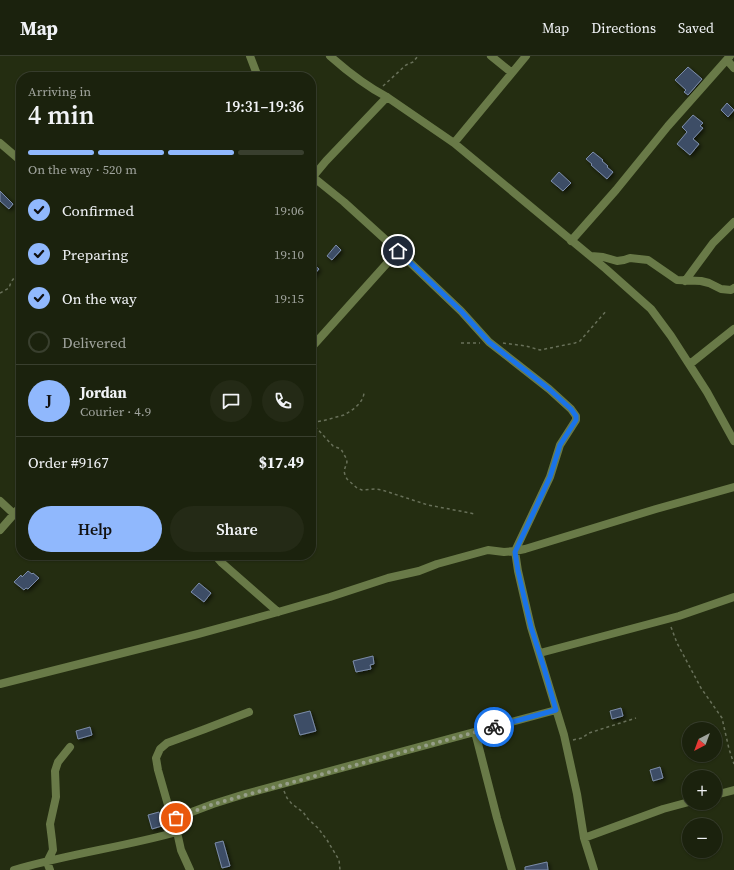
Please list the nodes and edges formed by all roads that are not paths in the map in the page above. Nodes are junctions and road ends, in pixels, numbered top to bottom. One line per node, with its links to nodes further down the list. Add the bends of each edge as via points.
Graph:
1 (250, 56): 7 (street)
2 (330, 56): 9 (street, via 357,78)
3 (491, 56): 8 (street)
4 (526, 56): 8 (street)
5 (728, 58): 6 (street); 16 (street)
6 (734, 68)
7 (256, 72)
8 (512, 73): 11 (street)
9 (387, 96): 11 (street); 13 (street)
10 (0, 143): 12 (street)
11 (454, 143): 16 (street)
12 (16, 157)
13 (316, 173)
14 (316, 181): 17 (street, via 344,202)
15 (734, 222): 19 (street, via 713,243)
16 (571, 240): 18 (street)
17 (398, 251): 22 (street); 30 (street, via 461,311 489,342 549,389 571,409 576,418 558,448 550,477)
18 (591, 256): 19 (street, via 617,261 630,258 648,260 675,279); 23 (street, via 651,309)
19 (685, 281): 20 (street, via 701,281 726,290)
20 (734, 288)
21 (734, 330): 23 (street)
22 (316, 342)
23 (690, 364): 24 (street)
24 (734, 441)
25 (734, 487): 30 (street)
26 (0, 501): 28 (street)
27 (16, 512): 28 (street)
28 (14, 514): 29 (street)
29 (0, 530)
30 (515, 552): 33 (street, via 488,550); 34 (street, via 531,627)
31 (219, 560): 33 (street)
32 (734, 597): 34 (street)
33 (278, 612): 35 (street)
34 (540, 653): 36 (street)
35 (0, 684)
36 (556, 710): 38 (street); 45 (street, via 566,741)
37 (250, 712): 43 (street, via 167,743 160,749 156,758 158,770 168,805)
38 (475, 732): 43 (street, via 239,796 189,813); 49 (street)
39 (70, 747): 46 (street, via 54,771 56,797 50,824 53,850)
40 (734, 790): 41 (street)
41 (722, 793)
42 (682, 804): 45 (street)
43 (180, 823): 44 (street)
44 (177, 832): 46 (street, via 71,856); 48 (street, via 181,850)
45 (584, 838): 50 (street)
46 (49, 866): 47 (street)
47 (14, 870)
48 (190, 870)
49 (512, 870)
50 (594, 870)

